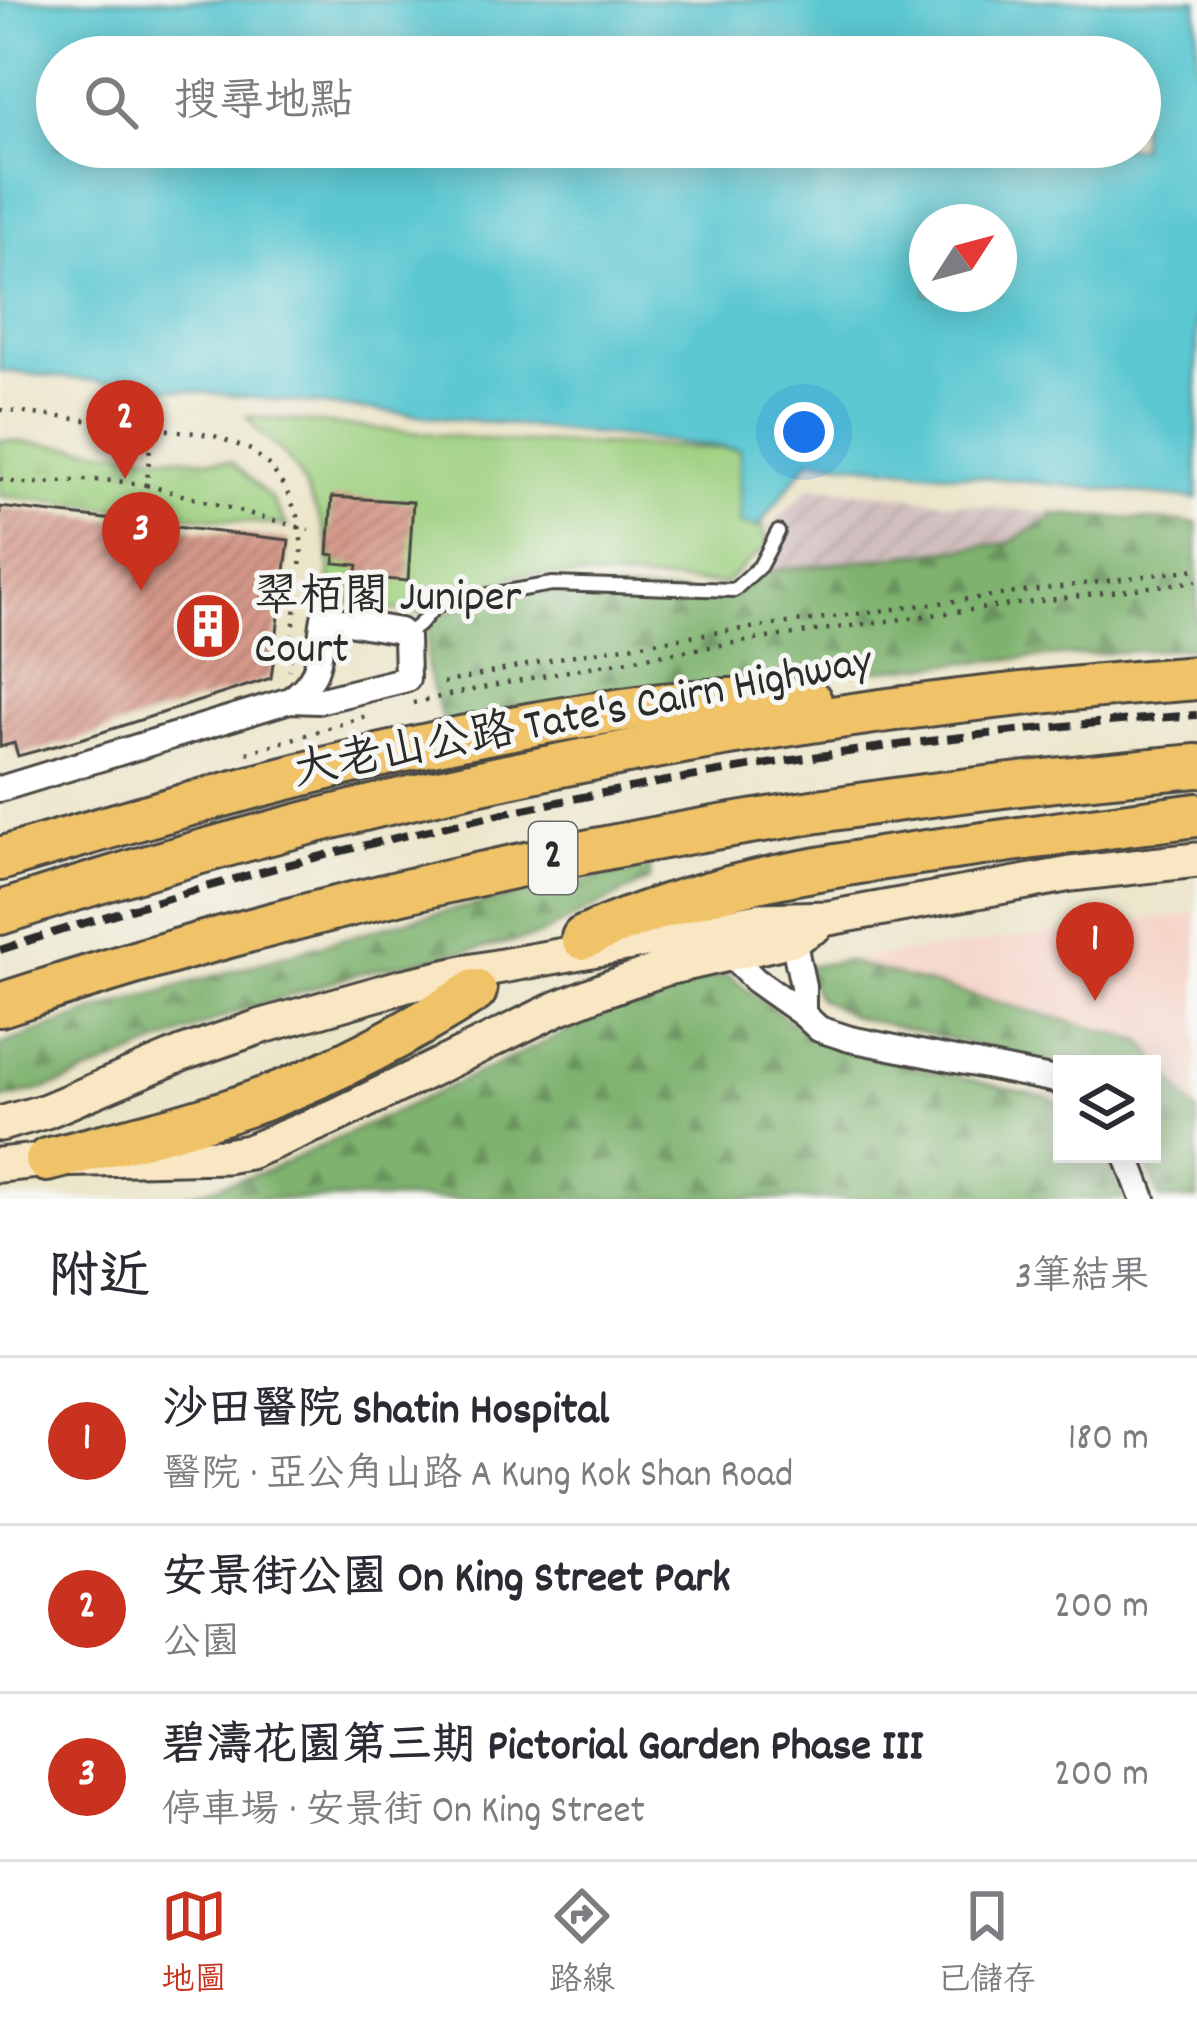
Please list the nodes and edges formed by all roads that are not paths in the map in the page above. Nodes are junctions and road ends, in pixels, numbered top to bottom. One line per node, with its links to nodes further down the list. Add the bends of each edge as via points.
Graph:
1 (778, 532): 2 (lane, via 760,566 734,590 552,584 442,603)
2 (404, 634): 4 (street, via 407,679 318,701); 4 (street, via 324,618 311,683)
3 (1197, 678): 5 (highway, 大老山公路 Tate's Cairn Highway / 2)
4 (289, 689): 7 (street)
5 (900, 709): 9 (highway, via 719,701 594,714 305,772); 11 (highway, 大老山公路 Tate's Cairn Highway / 2, via 447,790)
6 (1197, 766): 18 (highway, 2, via 876,801 626,842 322,910)
7 (0, 789)
8 (1197, 815): 14 (highway, via 771,876)
9 (0, 859)
10 (1197, 860): 12 (main road)
11 (0, 913)
12 (829, 918): 13 (main road); 15 (main road)
13 (760, 920): 15 (main road); 21 (main road, via 404,986 184,1053)
14 (583, 938)
15 (793, 939): 16 (main road); 19 (street)
16 (729, 954): 19 (street); 22 (main road, via 558,1008 249,1152)
17 (475, 991): 22 (highway, via 270,1096)
18 (0, 1005)
19 (803, 1014): 20 (street, via 850,1039)
20 (1053, 1079)
21 (0, 1124)
22 (47, 1160): 24 (main road)
23 (1130, 1163): 25 (street)
24 (0, 1165)
25 (1144, 1199)

